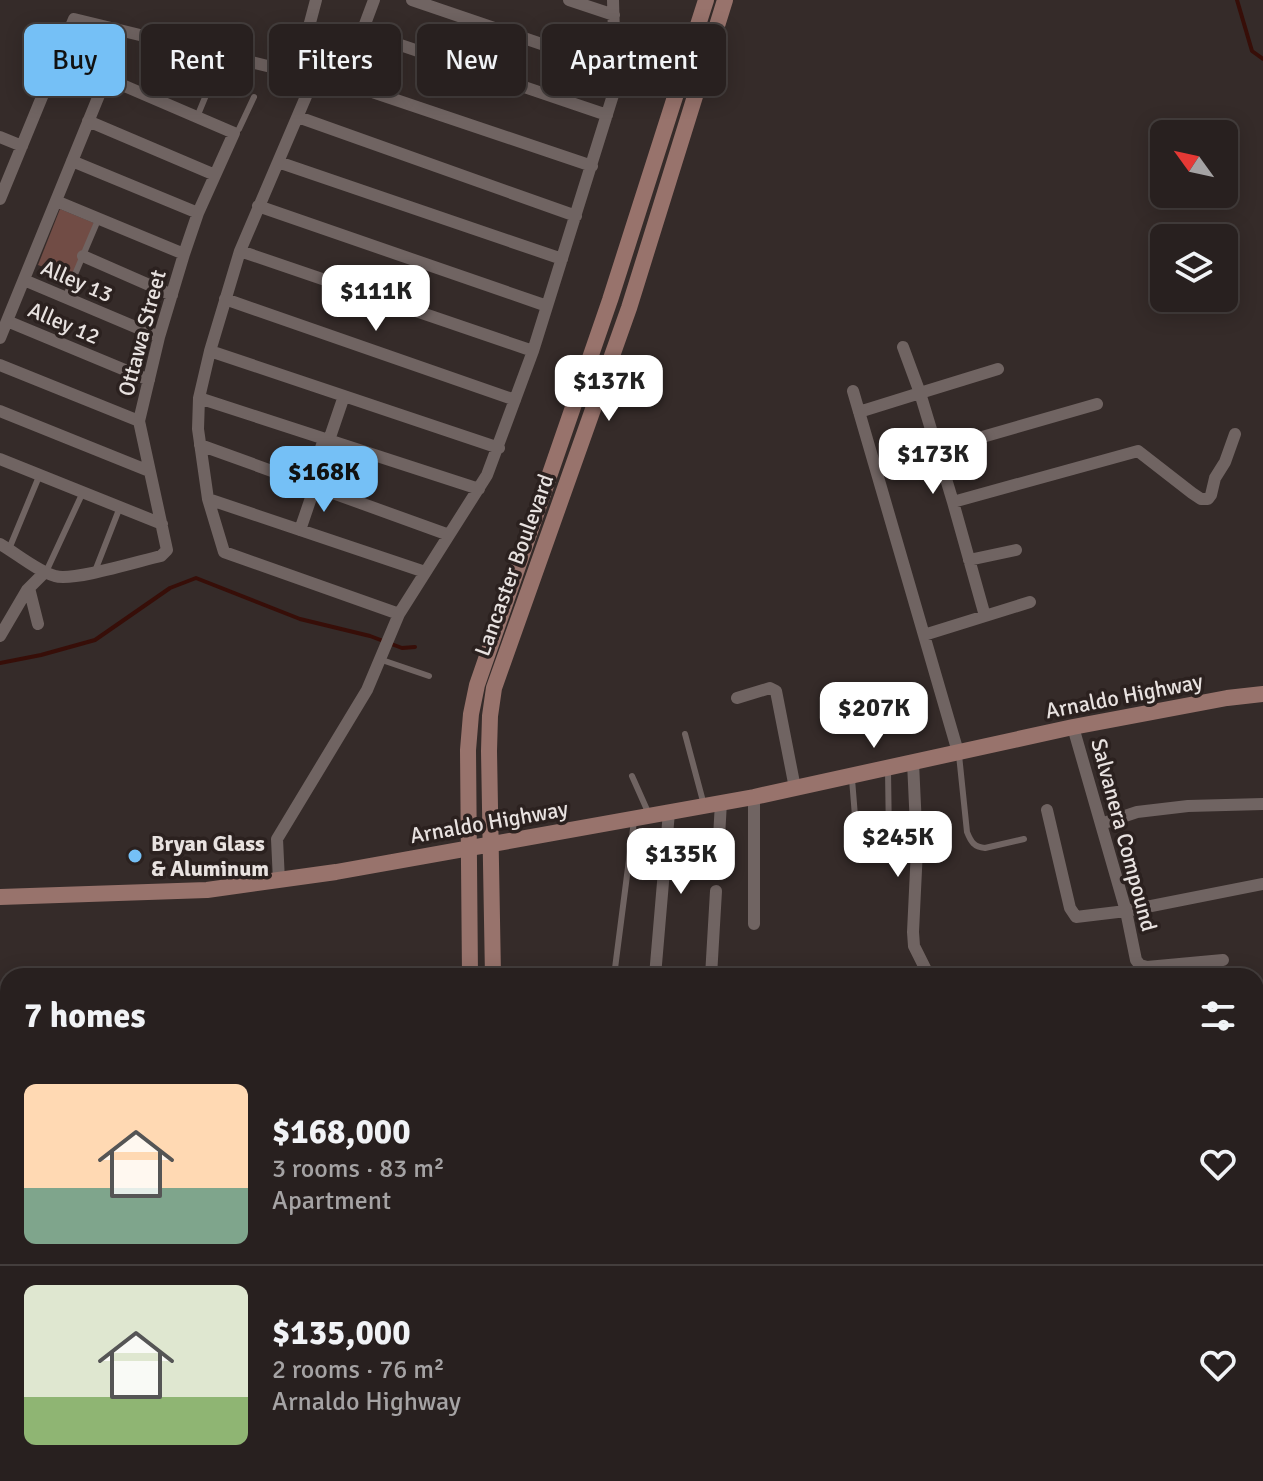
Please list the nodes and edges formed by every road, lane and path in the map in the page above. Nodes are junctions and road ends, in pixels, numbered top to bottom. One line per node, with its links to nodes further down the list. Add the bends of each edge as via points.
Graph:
1 (316, 0): 9 (street)
2 (374, 0): 10 (street)
3 (412, 0): 12 (street)
4 (569, 0): 8 (street)
5 (613, 0): 8 (street)
6 (706, 0): 115 (main road, Lancaster Boulevard, via 610,300 477,685 468,750)
7 (725, 0): 114 (main road, Lancaster Boulevard, via 629,308 494,688 489,751)
8 (614, 15): 11 (street)
9 (310, 24)
10 (365, 24)
11 (614, 24)
12 (542, 44)
13 (401, 45): 20 (street)
14 (269, 65): 26 (street, via 74,19)
15 (206, 96): 21 (lane)
16 (307, 96): 22 (street)
17 (382, 96): 29 (street)
18 (613, 96): 20 (street)
19 (254, 97): 24 (lane)
20 (607, 115): 29 (street)
21 (197, 117): 23 (street, via 106,78); 24 (street)
22 (298, 117): 28 (street); 35 (street)
23 (88, 121): 27 (street); 30 (street)
24 (234, 133): 30 (street, Ottawa Street)
25 (0, 137): 26 (street)
26 (22, 146): 31 (street)
27 (72, 161): 32 (street); 34 (street)
28 (278, 162): 33 (street); 40 (street)
29 (592, 166): 35 (street)
30 (215, 175): 34 (street, Ottawa Street)
31 (0, 199)
32 (56, 201): 36 (street); 41 (street)
33 (258, 206): 37 (street); 45 (street)
34 (198, 213): 38 (street, Ottawa Street)
35 (576, 216): 40 (street)
36 (98, 219): 38 (street); 39 (lane)
37 (240, 251): 44 (street); 51 (street)
38 (184, 254): 42 (street, Ottawa Street)
39 (83, 256): 42 (street); 43 (lane)
40 (562, 259): 45 (street)
41 (24, 280): 43 (street, Alley 13); 46 (street)
42 (172, 295): 47 (street, Ottawa Street)
43 (65, 298): 47 (street, Alley 13)
44 (225, 299): 50 (street); 59 (street)
45 (547, 306): 51 (street)
46 (7, 321): 48 (street); 54 (street, Alley 12)
47 (159, 337): 54 (street, Ottawa Street)
48 (0, 338)
49 (903, 347): 56 (street)
50 (210, 351): 57 (street); 58 (street)
51 (533, 351): 59 (street)
52 (0, 365): 63 (street)
53 (998, 369): 56 (street)
54 (149, 380): 63 (street, Ottawa Street)
55 (853, 391): 62 (street)
56 (920, 393): 62 (street); 68 (street)
57 (344, 396): 65 (street); 67 (street)
58 (199, 398): 65 (street); 66 (street)
59 (515, 400): 67 (street)
60 (1097, 404): 68 (street)
61 (0, 411): 70 (street)
62 (859, 412): 92 (street)
63 (139, 421): 70 (street, Ottawa Street)
64 (1235, 434): 76 (street, via 1208,499 1192,493 1138,451)
65 (326, 439): 72 (street); 73 (street)
66 (200, 445): 72 (street); 75 (street)
67 (499, 448): 73 (street)
68 (937, 450): 76 (street)
69 (0, 460): 71 (street)
70 (149, 471): 78 (street, Ottawa Street)
71 (40, 474): 74 (street); 81 (lane)
72 (312, 485): 79 (street); 80 (street)
73 (479, 489): 80 (street)
74 (83, 492): 77 (street); 84 (lane)
75 (208, 499): 79 (street); 89 (street, via 224,552)
76 (953, 502): 83 (street)
77 (120, 507): 78 (street); 85 (lane)
78 (162, 524): 85 (street, Ottawa Street, via 167,550 161,556)
79 (300, 530): 86 (street)
80 (449, 535): 86 (street)
81 (4, 546): 84 (street)
82 (1016, 550): 83 (street)
83 (969, 560): 90 (street)
84 (45, 572): 85 (street, via 60,578); 87 (street)
85 (95, 572)
86 (425, 572): 89 (street)
87 (29, 588): 91 (street); 93 (street)
88 (1030, 602): 90 (street)
89 (399, 614): 94 (street)
90 (985, 616): 92 (street)
91 (38, 624)
92 (924, 635): 100 (street)
93 (0, 636)
94 (379, 659): 95 (lane); 117 (street, via 367,690 277,839)
95 (429, 676)
96 (1263, 694): 98 (main road, Arnaldo Highway)
97 (737, 698): 105 (street, via 770,688 776,691)
98 (1073, 727): 100 (main road, Arnaldo Highway); 112 (street, Salvanera Compound)
99 (685, 734): 107 (lane)
100 (958, 752): 101 (main road, Arnaldo Highway); 113 (lane, via 971,843 985,848)
101 (913, 762): 102 (main road, Arnaldo Highway); 129 (street, via 913,932)
102 (888, 768): 103 (main road, Arnaldo Highway); 103 (lane, via 889,840 857,841)
103 (852, 775): 105 (main road, Arnaldo Highway)
104 (632, 776): 111 (lane)
105 (795, 788): 106 (main road, Arnaldo Highway)
106 (754, 797): 107 (main road, Arnaldo Highway); 122 (street)
107 (713, 804): 110 (main road, Arnaldo Highway); 116 (street)
108 (1263, 804): 112 (street, via 1137,812)
109 (1047, 810): 121 (street, via 1076,917)
110 (669, 812): 111 (main road, Arnaldo Highway); 127 (street)
111 (642, 817): 114 (main road, Arnaldo Highway); 126 (lane)
112 (1101, 824): 121 (street, Salvanera Compound)
113 (1024, 839)
114 (492, 845): 115 (main road, Arnaldo Highway); 125 (main road, Lancaster Boulevard)
115 (468, 849): 117 (main road, Arnaldo Highway); 124 (main road, Lancaster Boulevard)
116 (717, 873)
117 (279, 881): 120 (main road, Arnaldo Highway, via 207,890)
118 (1263, 884): 121 (street)
119 (716, 891): 128 (street)
120 (0, 897)
121 (1126, 911): 123 (street, Salvanera Compound, via 1140,965)
122 (754, 924)
123 (1223, 960)
124 (470, 968)
125 (493, 968)
126 (615, 968)
127 (656, 968)
128 (711, 968)
129 (926, 968)

